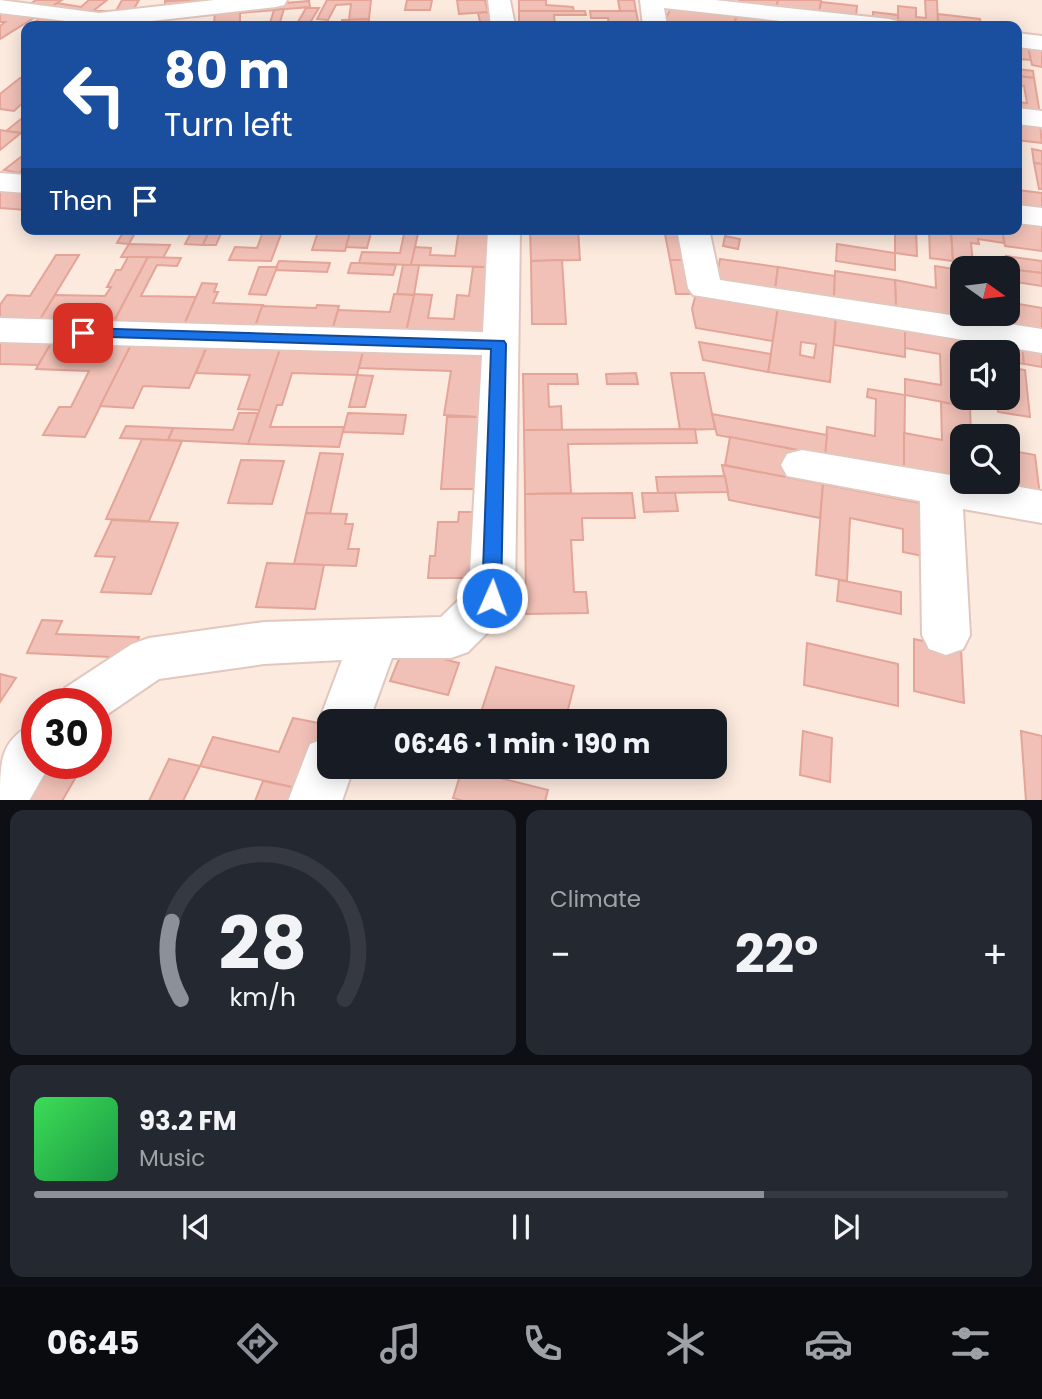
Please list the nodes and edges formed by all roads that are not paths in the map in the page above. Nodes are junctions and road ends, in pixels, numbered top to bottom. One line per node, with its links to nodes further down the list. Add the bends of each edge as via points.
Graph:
1 (276, 0): 5 (street)
2 (499, 0): 6 (street)
3 (651, 0): 7 (street); 8 (street)
4 (0, 6): 5 (street, via 99,20)
5 (200, 18)
6 (501, 21)
7 (654, 21)
8 (842, 21)
9 (1022, 41): 10 (street)
10 (1042, 43)
11 (1022, 117): 12 (street)
12 (1042, 119)
13 (0, 182): 14 (street)
14 (21, 184)
15 (1022, 215): 16 (street)
16 (1042, 217)
17 (504, 235): 21 (street)
18 (694, 235): 20 (street, via 705,288)
19 (0, 330): 21 (street)
20 (1042, 341)
21 (499, 344): 26 (street, via 492,598 451,637)
22 (802, 465): 23 (street)
23 (940, 489): 24 (street); 25 (street)
24 (1042, 508)
25 (946, 635)
26 (375, 638): 27 (street, via 264,643 149,659); 28 (street)
27 (106, 688)
28 (348, 709)
29 (21, 769): 31 (street)
30 (323, 779): 32 (street)
31 (0, 799)
32 (315, 800)

